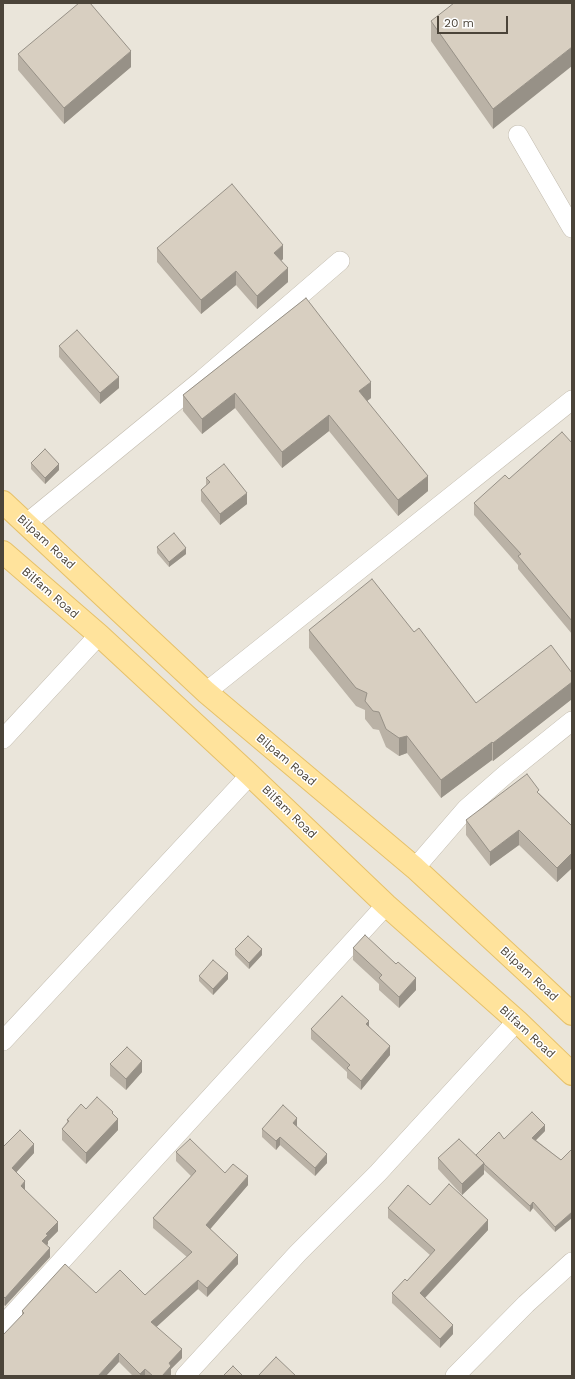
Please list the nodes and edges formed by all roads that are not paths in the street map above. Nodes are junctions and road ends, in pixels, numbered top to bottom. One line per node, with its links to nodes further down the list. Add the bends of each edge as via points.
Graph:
1 (518, 135): 2 (street)
2 (572, 228)
3 (340, 261): 6 (street, via 203,379)
4 (572, 400): 9 (street)
5 (3, 502): 6 (main road, Bilpam Road)
6 (27, 523): 9 (main road, Bilpam Road)
7 (3, 552): 8 (main road, Bilfam Road)
8 (99, 635): 11 (street); 12 (main road, Bilfam Road)
9 (206, 692): 13 (main road, Bilpam Road)
10 (572, 721): 13 (street, via 466,809)
11 (3, 739)
12 (250, 774): 14 (main road, Bilfam Road); 17 (street)
13 (415, 868): 15 (main road, Bilpam Road)
14 (386, 906): 16 (main road, Bilfam Road); 20 (street)
15 (572, 1014)
16 (517, 1021): 18 (main road, Bilfam Road); 21 (street, via 378,1173 298,1253)
17 (3, 1041)
18 (572, 1074)
19 (572, 1262): 22 (street, via 526,1304)
20 (3, 1325)
21 (185, 1376)
22 (455, 1376)

